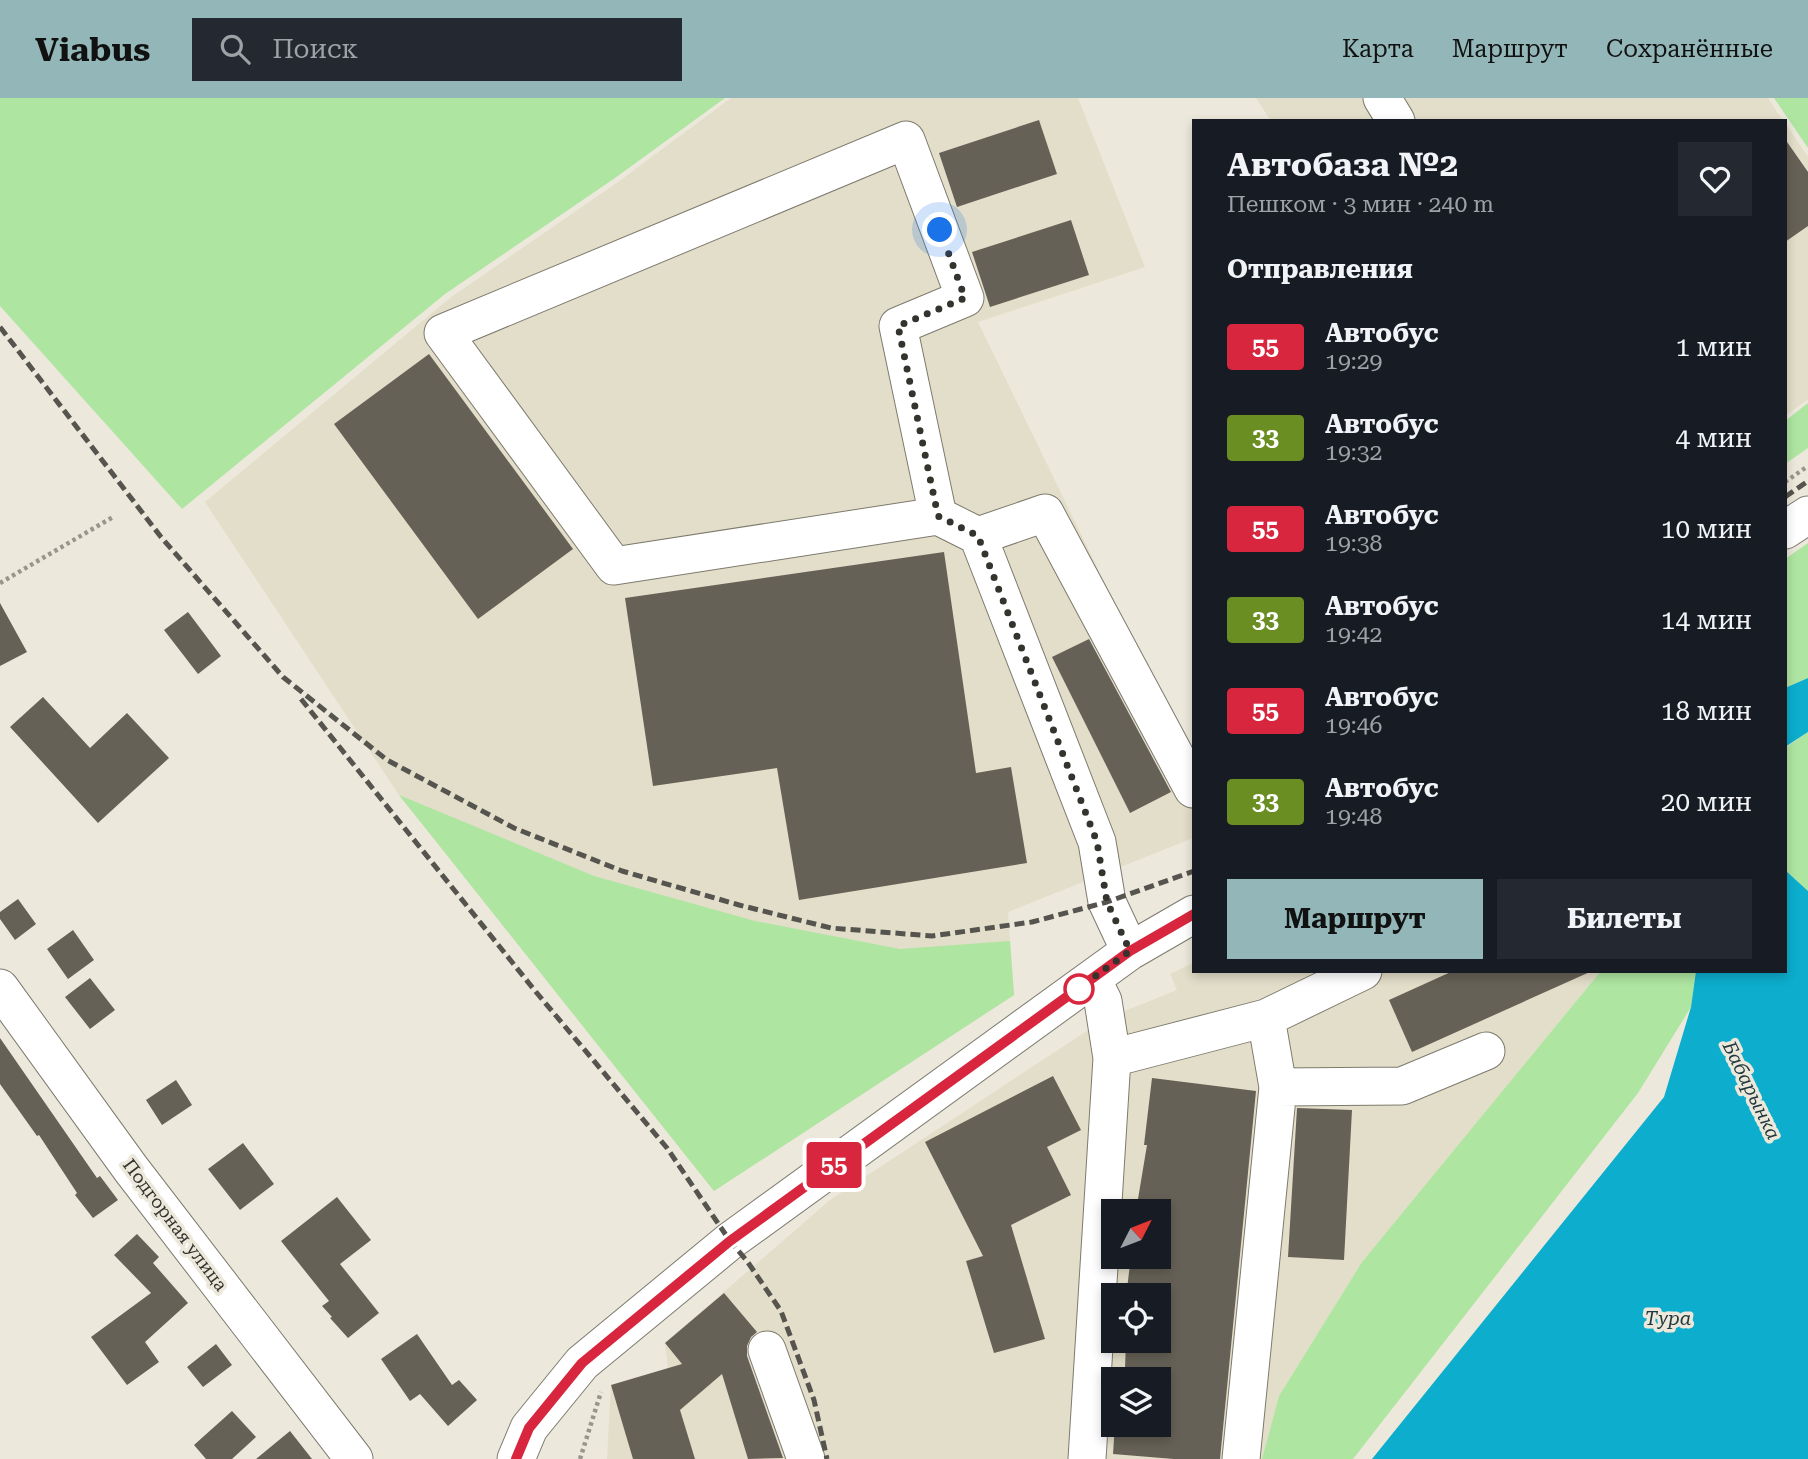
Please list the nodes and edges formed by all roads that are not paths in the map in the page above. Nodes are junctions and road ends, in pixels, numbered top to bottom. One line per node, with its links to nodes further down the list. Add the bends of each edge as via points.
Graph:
1 (1381, 98): 2 (street)
2 (1395, 119)
3 (1808, 515): 5 (street)
4 (938, 516): 4 (street, via 614,566 443,332 906,140 965,298 898,326); 6 (street)
5 (1787, 529)
6 (978, 536): 7 (street, via 1045,513); 9 (street, via 1097,842 1107,902)
7 (1192, 787)
8 (1192, 915): 9 (street)
9 (1130, 951): 11 (street)
10 (1359, 973): 13 (street)
11 (1092, 979): 15 (street, via 1103,1000); 19 (street, via 730,1241 582,1363 529,1428)
12 (0, 988): 18 (street, Подгорная улица)
13 (1266, 1018): 15 (street); 16 (street)
14 (1486, 1051): 16 (street, via 1402,1086)
15 (1112, 1058): 21 (street)
16 (1278, 1087): 22 (street)
17 (766, 1350): 20 (street)
18 (354, 1459)
19 (516, 1459)
20 (806, 1459)
21 (1087, 1459)
22 (1241, 1459)

